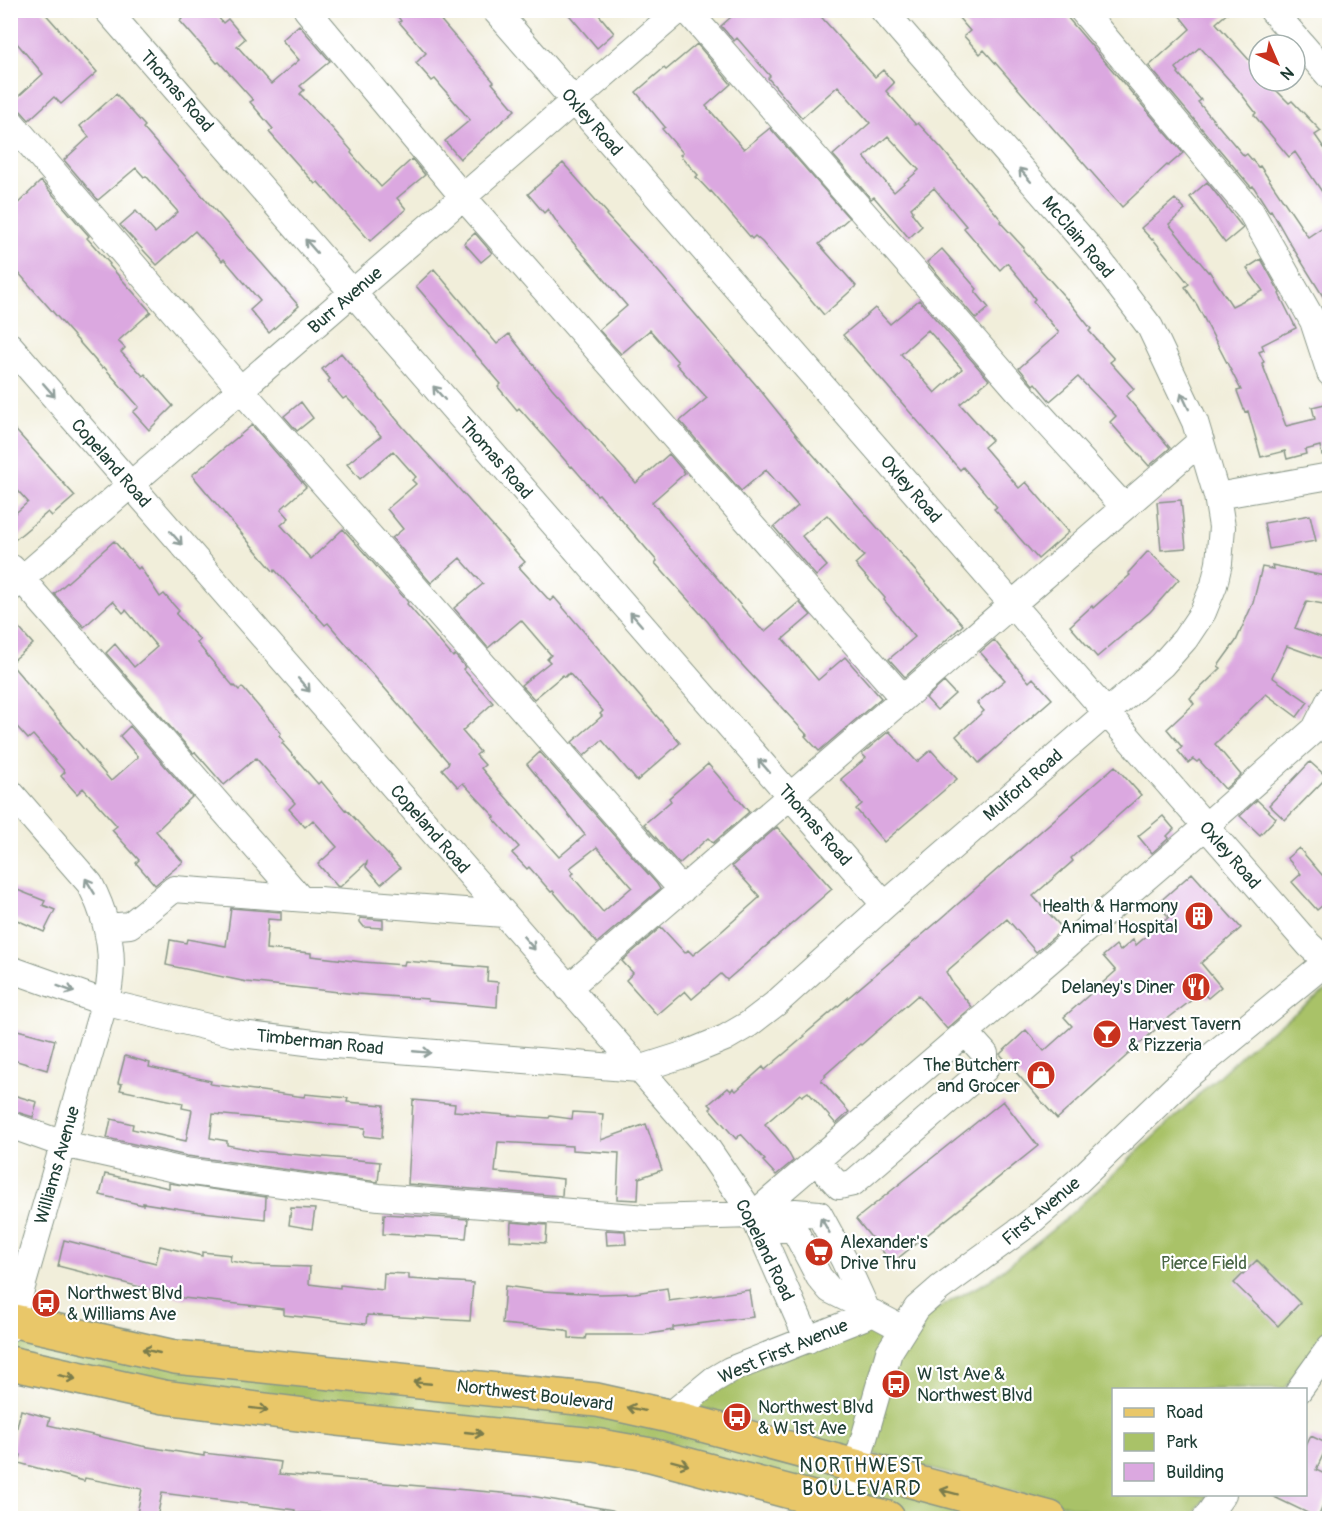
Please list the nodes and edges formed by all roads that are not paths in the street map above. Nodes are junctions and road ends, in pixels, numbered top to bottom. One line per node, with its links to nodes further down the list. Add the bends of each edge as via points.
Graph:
1 (107, 10): 13 (street, Thomas Road, one-way to 1)
2 (307, 10): 12 (street)
3 (495, 10): 10 (street, Oxley Road)
4 (679, 10): 10 (street, Burr Avenue)
5 (687, 10): 21 (street)
6 (883, 10): 17 (street, McClain Road, one-way to 6, via 1150,327 1094,253)
7 (1082, 10): 15 (street, via 1250,210 1313,321)
8 (1272, 10): 9 (street)
9 (1329, 77)
10 (575, 102): 12 (street, Burr Avenue); 23 (street, Oxley Road)
11 (10, 121): 16 (street)
12 (464, 198): 13 (street, Burr Avenue); 24 (street)
13 (352, 294): 16 (street, Burr Avenue); 28 (street, Thomas Road, one-way to 13)
14 (10, 346): 19 (street, Copeland Road, one-way to 19)
15 (1329, 374)
16 (241, 390): 19 (street, Burr Avenue); 30 (street)
17 (1201, 441): 20 (street, McClain Road); 21 (street)
18 (1329, 476): 20 (street)
19 (131, 485): 22 (street, Burr Avenue); 33 (street, Copeland Road, one-way to 33)
20 (1217, 496): 26 (street, Mulford Road, via 1222,527 1219,563 1203,612 1162,665)
21 (1124, 507): 23 (street)
22 (14, 578): 31 (street)
23 (1011, 604): 24 (street); 26 (street, Oxley Road)
24 (903, 698): 28 (street)
25 (1329, 699): 29 (street, via 1316,729)
26 (1106, 713): 29 (street, Oxley Road); 32 (street, Mulford Road)
27 (10, 792): 34 (street, Williams Avenue, one-way to 27, via 99,902 81,872)
28 (790, 796): 30 (street); 32 (street, Thomas Road)
29 (1205, 826): 35 (street, Oxley Road); 39 (street)
30 (682, 890): 37 (street)
31 (300, 898): 33 (street); 34 (street, via 174,889 130,925)
32 (885, 905): 40 (street, Mulford Road, via 749,1024 706,1046)
33 (504, 914): 37 (street, Copeland Road, one-way to 37)
34 (107, 927): 38 (street, Williams Avenue, via 111,969)
35 (1328, 962): 47 (street, First Avenue, via 1185,1078 1028,1224 940,1287 917,1308)
36 (10, 969): 38 (street, Timberman Road, one-way to 38)
37 (568, 988): 40 (street, Copeland Road)
38 (103, 1002): 40 (street, Timberman Road, one-way to 40, via 234,1033); 42 (street, Williams Avenue)
39 (966, 1033): 43 (street); 43 (street, via 985,1054 985,1069 853,1183 839,1186)
40 (639, 1069): 44 (street, Copeland Road)
41 (10, 1125): 42 (street)
42 (63, 1144): 44 (street, via 184,1171 380,1197 647,1218); 46 (street, Williams Avenue)
43 (816, 1161): 44 (street)
44 (769, 1222): 45 (street, one-way to 44, via 844,1260 819,1214 795,1212); 48 (street, Copeland Road)
45 (866, 1316): 47 (street, West First Avenue, via 873,1313); 48 (street, West First Avenue)
46 (11, 1323): 52 (main road, Northwest Boulevard, one-way to 46, via 597,1400 175,1357)
47 (903, 1329): 53 (street, First Avenue, via 889,1352)
48 (808, 1340): 52 (street, West First Avenue, via 730,1370)
49 (1329, 1347): 51 (street)
50 (10, 1363): 55 (main road, one-way to 55, via 164,1397 595,1445 651,1455)
51 (1300, 1388)
52 (669, 1416): 53 (main road, Northwest Boulevard)
53 (855, 1467): 55 (street, First Avenue); 57 (main road, Northwest Boulevard, one-way to 53)
54 (1222, 1496): 58 (street)
55 (842, 1512): 56 (main road)
56 (888, 1518)
57 (1050, 1518)
58 (1206, 1518)

